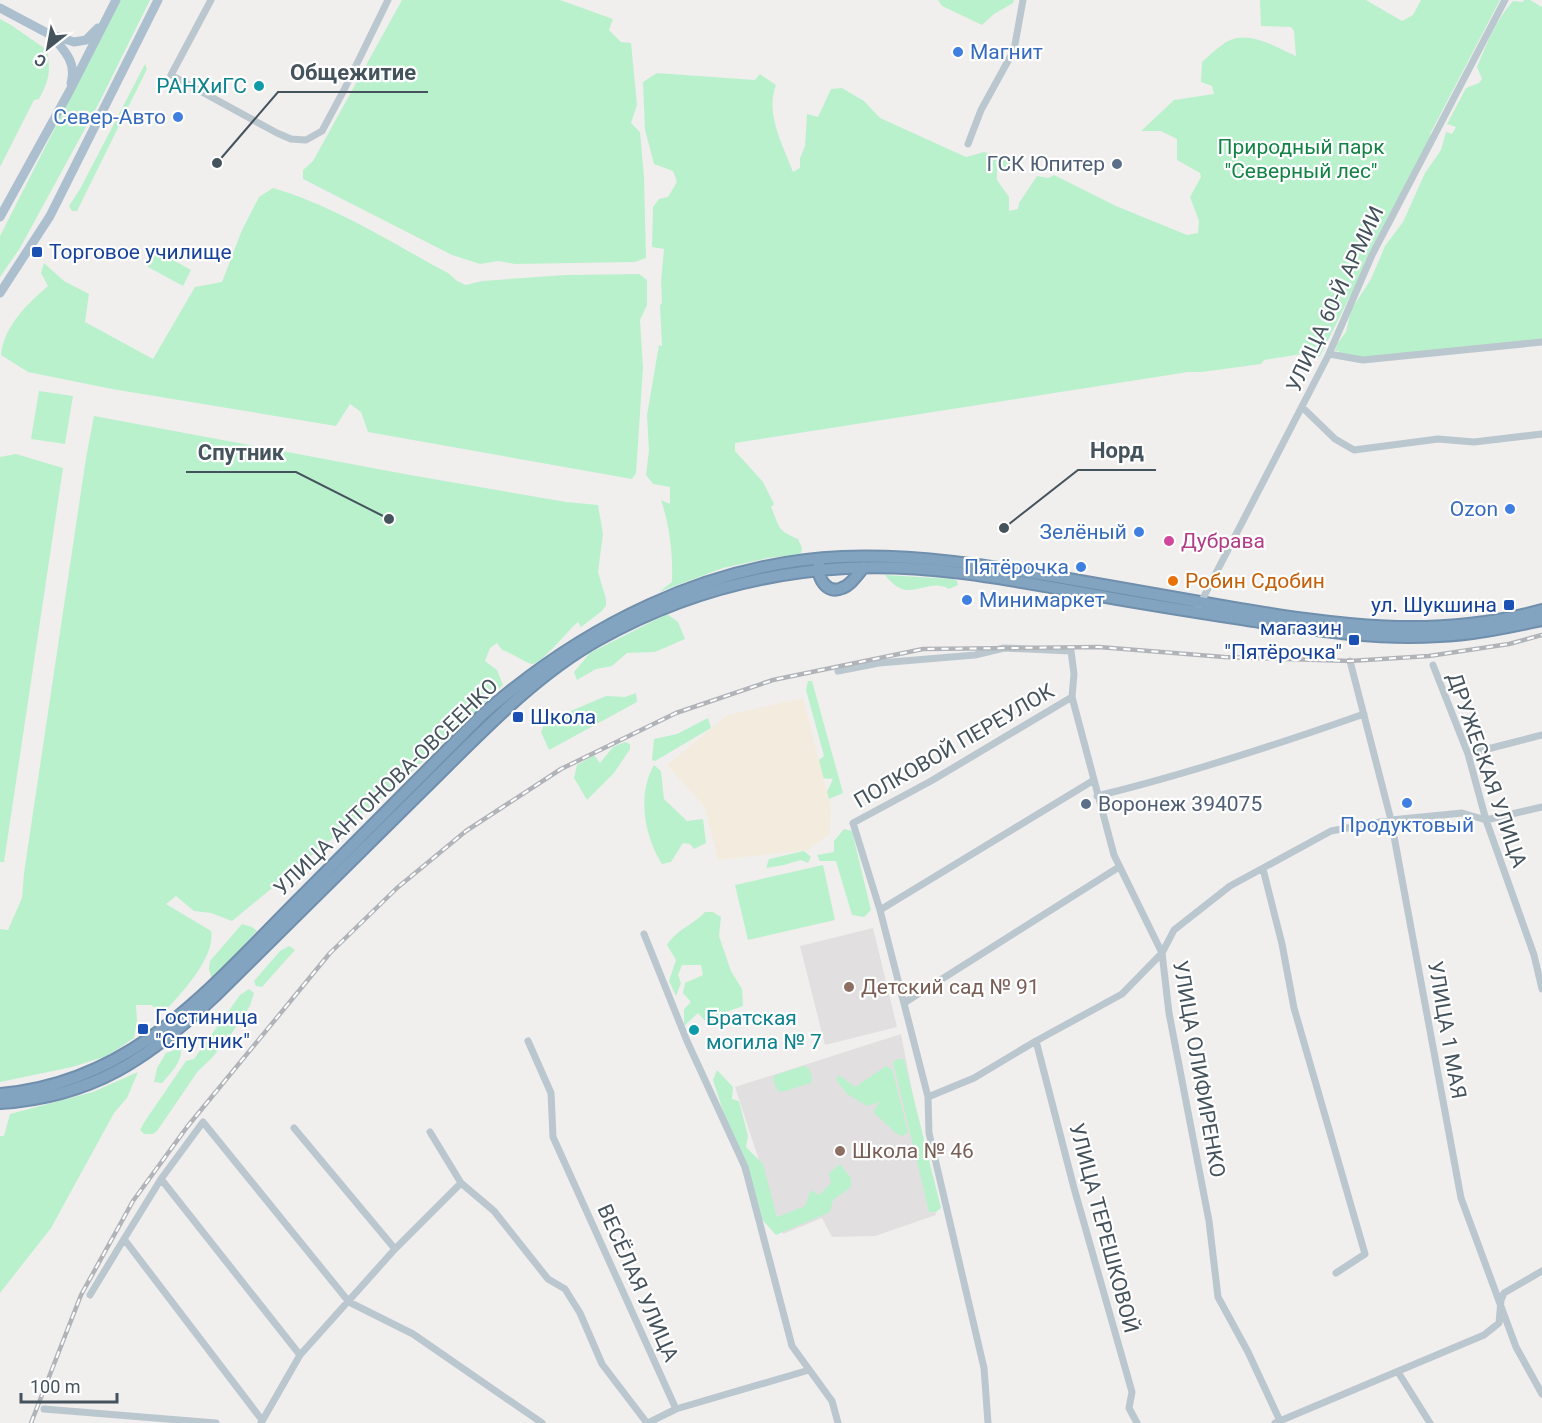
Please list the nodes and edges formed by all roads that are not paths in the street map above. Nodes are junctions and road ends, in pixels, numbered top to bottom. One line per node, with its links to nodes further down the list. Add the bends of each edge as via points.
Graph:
1 (116, 0): 8 (main road)
2 (158, 0): 13 (main road, via 50,216)
3 (211, 0): 4 (street, via 171,75 277,133 306,140 322,131)
4 (388, 0)
5 (1023, 0): 11 (street, via 1014,50 981,110)
6 (1505, 0): 15 (street, УЛИЦА 60-Й АРМИИ, via 1372,255)
7 (0, 8): 9 (main road)
8 (107, 17): 9 (main road, via 86,40 74,42); 10 (main road)
9 (49, 34): 10 (main road, via 73,64)
10 (69, 92): 12 (main road)
11 (968, 144)
12 (0, 217)
13 (0, 293)
14 (1542, 342): 15 (street, via 1364,360)
15 (1329, 354): 16 (street, УЛИЦА 60-Й АРМИИ)
16 (1302, 407): 17 (street, via 1335,439 1354,450 1438,439 1474,442); 21 (street, УЛИЦА 60-Й АРМИИ)
17 (1542, 434)
18 (825, 559): 20 (highway); 21 (highway, УЛИЦА АНТОНОВА-ОВСЕЕНКО, via 916,558 958,562); 46 (highway, УЛИЦА АНТОНОВА-ОВСЕЕНКО, via 727,576 684,591 602,628 557,656 482,715 208,989 158,1032 88,1074 46,1087)
19 (864, 567): 20 (highway, УЛИЦА АНТОНОВА-ОВСЕЕНКО); 20 (highway, via 837,590 824,584); 21 (highway, УЛИЦА АНТОНОВА-ОВСЕЕНКО, via 956,572)
20 (818, 570): 48 (highway, УЛИЦА АНТОНОВА-ОВСЕЕНКО, via 731,585 690,598 596,641 495,721 165,1041 90,1084 44,1098)
21 (1198, 607): 24 (highway, УЛИЦА АНТОНОВА-ОВСЕЕНКО, via 1341,634)
22 (1542, 610): 24 (highway, УЛИЦА АНТОНОВА-ОВСЕЕНКО)
23 (1542, 620): 24 (highway, УЛИЦА АНТОНОВА-ОВСЕЕНКО, via 1441,636)
24 (1415, 632)
25 (1350, 662): 29 (street, УЛИЦА 1 МАЯ)
26 (1433, 665): 31 (street, ДРУЖЕСКАЯ УЛИЦА)
27 (838, 671): 28 (street, УЛИЦА ОЛИФИРЕНКО, via 1004,648 1071,651)
28 (1072, 697): 32 (street, УЛИЦА ОЛИФИРЕНКО); 39 (street, ПОЛКОВОЙ ПЕРЕУЛОК, via 853,823)
29 (1364, 714): 33 (street, via 1263,750); 35 (street, УЛИЦА 1 МАЯ)
30 (1542, 735): 31 (street)
31 (1468, 754): 36 (street, ДРУЖЕСКАЯ УЛИЦА)
32 (1094, 780): 33 (street, УЛИЦА ОЛИФИРЕНКО); 39 (street)
33 (1097, 796): 37 (street, УЛИЦА ОЛИФИРЕНКО)
34 (1542, 807): 36 (street)
35 (1391, 820): 36 (street, via 1462,813); 38 (street, via 1331,831); 59 (street, УЛИЦА 1 МАЯ, via 1461,1198)
36 (1486, 820): 42 (street, ДРУЖЕСКАЯ УЛИЦА)
37 (1119, 867): 41 (street, УЛИЦА ОЛИФИРЕНКО); 43 (street)
38 (1263, 869): 41 (street, via 1230,886 1174,930); 56 (street, via 1294,1008 1365,1254)
39 (880, 910): 43 (street)
40 (644, 934): 61 (street, via 687,1041 745,1167 792,1346)
41 (1162, 953): 45 (street, via 1122,994); 67 (street, УЛИЦА ОЛИФИРЕНКО, via 1169,1013 1209,1221 1218,1297 1248,1352)
42 (1542, 988)
43 (904, 1003): 47 (street)
44 (528, 1041): 65 (street, ВЕСЁЛАЯ УЛИЦА, via 551,1093 553,1137)
45 (1036, 1041): 47 (street, via 974,1078); 73 (street, УЛИЦА ТЕРЕШКОВОЙ, via 1132,1392 1128,1408)
46 (0, 1094)
47 (928, 1097): 72 (street, via 929,1133 984,1368)
48 (0, 1104)
49 (294, 1128): 54 (street)
50 (430, 1132): 52 (street)
51 (161, 1179): 53 (street); 58 (street, via 203,1122); 60 (street)
52 (461, 1183): 54 (street); 70 (street, via 494,1211 548,1280 565,1289 602,1364)
53 (124, 1239): 57 (street); 66 (street)
54 (395, 1249): 58 (street)
55 (1542, 1271): 59 (street, via 1504,1293)
56 (1336, 1273)
57 (90, 1295)
58 (349, 1302): 60 (street); 69 (street, via 413,1334)
59 (1501, 1309): 62 (street, via 1499,1323 1485,1335); 63 (street, УЛИЦА 1 МАЯ)
60 (300, 1355): 66 (street)
61 (809, 1370): 65 (street); 71 (street, via 832,1401)
62 (1398, 1372): 67 (street); 74 (street)
63 (1542, 1394)
64 (44, 1409): 68 (street)
65 (676, 1409): 70 (street)
66 (262, 1421)
67 (1278, 1422)
68 (216, 1423)
69 (542, 1423)
70 (648, 1423)
71 (838, 1423)
72 (988, 1423)
73 (1137, 1423)
74 (1430, 1423)

